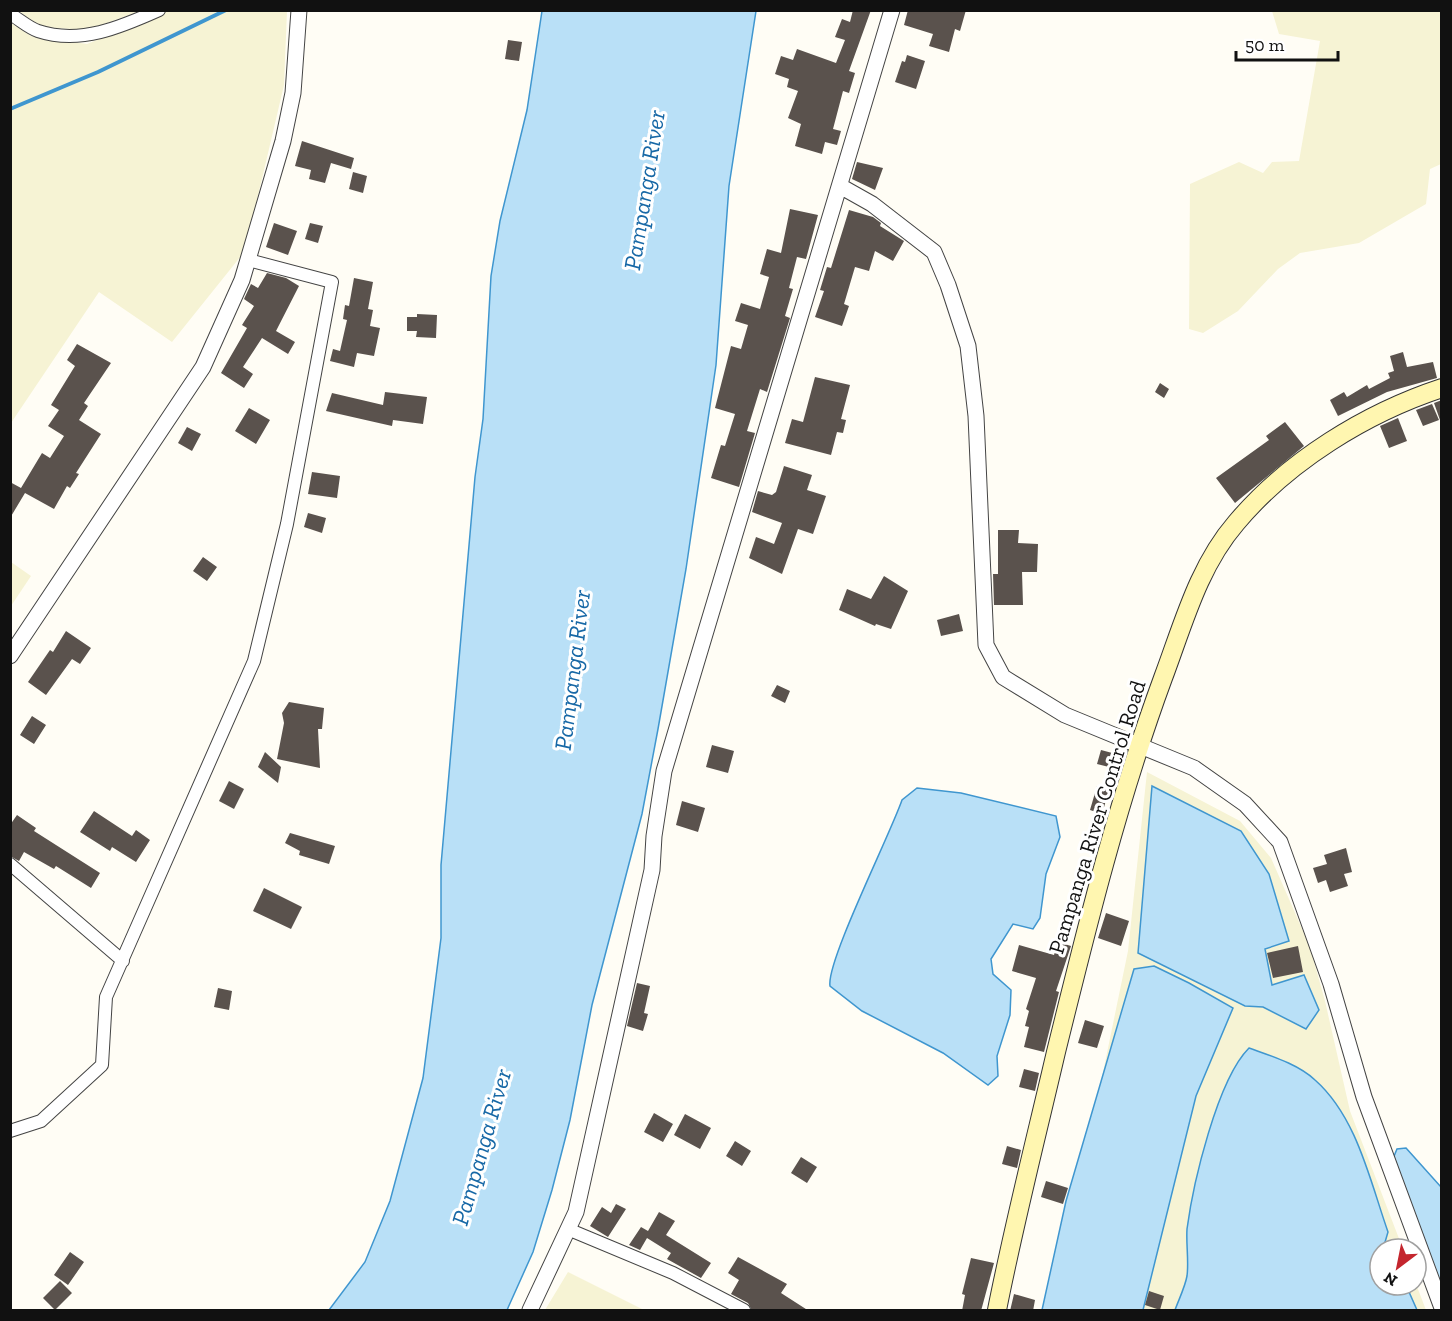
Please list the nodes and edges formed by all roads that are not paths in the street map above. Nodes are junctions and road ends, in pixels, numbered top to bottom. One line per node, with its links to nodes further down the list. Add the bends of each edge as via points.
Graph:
1 (159, 10): 4 (street, via 88,36 67,37 37,31)
2 (299, 10): 6 (street, via 293,93)
3 (892, 10): 5 (street)
4 (10, 14)
5 (840, 186): 9 (street, via 872,204 934,252 968,345 976,416 986,645 1003,677 1065,715); 13 (street, via 664,771 652,870)
6 (249, 260): 8 (street, via 203,367); 11 (street, via 332,282 287,524 254,661)
7 (1442, 388): 9 (main road, Pampanga River Control Road, via 1402,403 1295,465 1236,523 1203,571)
8 (10, 656)
9 (1139, 745): 14 (street, via 1194,768 1245,804 1280,842 1331,984 1364,1097); 17 (main road, Pampanga River Control Road, via 1091,909)
10 (10, 864): 11 (street)
11 (123, 961): 12 (street, via 106,997 102,1065 42,1121)
12 (10, 1131)
13 (570, 1230): 15 (street); 16 (street, via 673,1273)
14 (1442, 1308)
15 (530, 1311)
16 (744, 1311)
17 (997, 1311)

